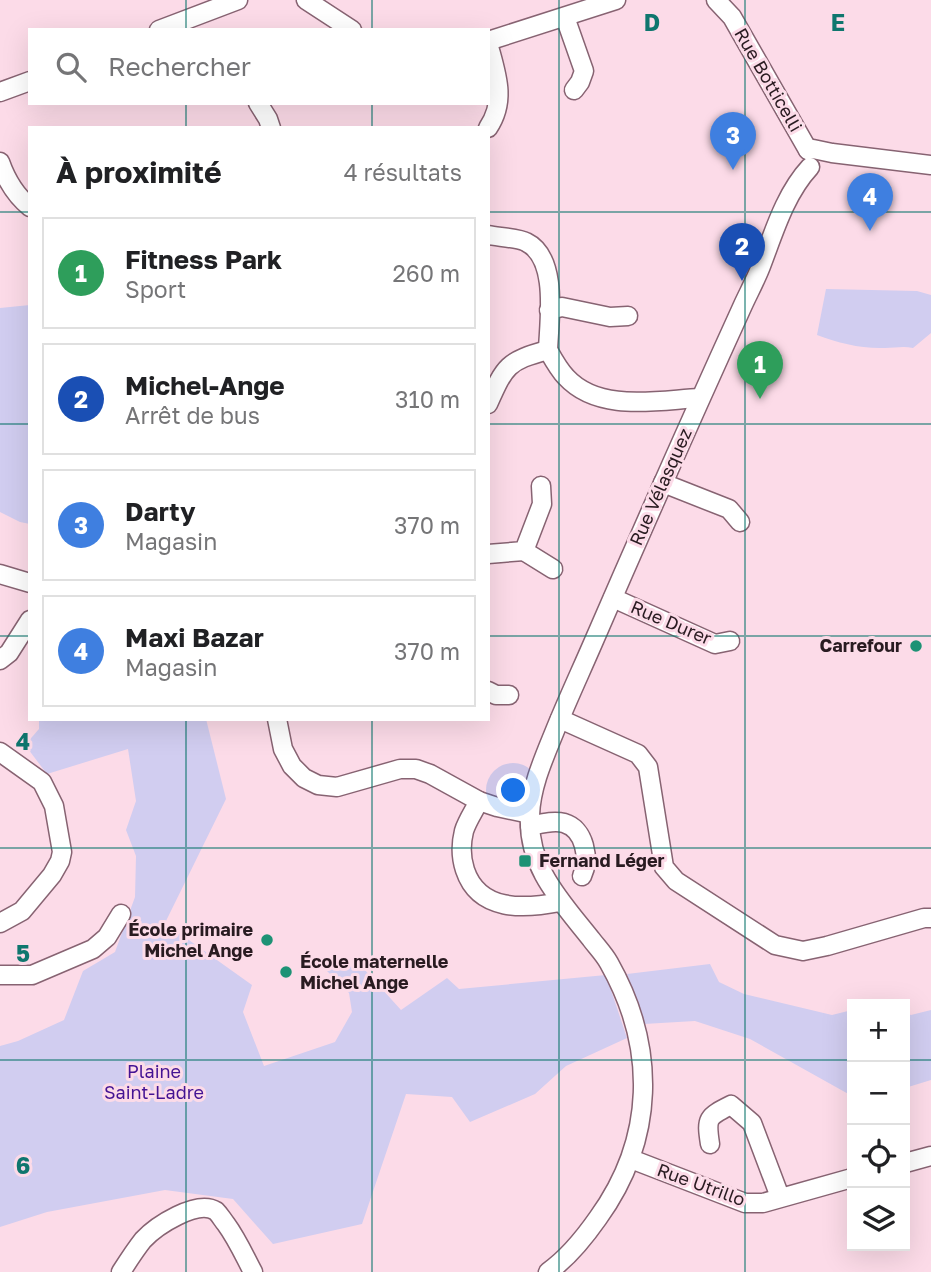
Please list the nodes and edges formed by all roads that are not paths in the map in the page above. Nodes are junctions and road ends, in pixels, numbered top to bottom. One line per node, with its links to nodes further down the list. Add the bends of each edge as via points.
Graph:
1 (238, 0): 6 (street)
2 (306, 0): 8 (street)
3 (616, 0): 5 (street)
4 (722, 3): 18 (street, Rue Botticelli)
5 (565, 17): 9 (street); 12 (street, via 584,71)
6 (197, 24): 7 (street)
7 (172, 28)
8 (349, 28)
9 (490, 41)
10 (490, 51): 14 (street, via 498,85)
11 (28, 82): 13 (street)
12 (574, 90)
13 (0, 92)
14 (494, 101): 17 (street, via 496,116)
15 (259, 105): 16 (street)
16 (270, 126)
17 (489, 126)
18 (814, 158): 20 (street, via 852,156); 26 (street, Rue Vélasquez, via 776,224)
19 (0, 162): 21 (street, via 5,176)
20 (931, 165)
21 (28, 204)
22 (490, 235): 23 (street, via 526,242 538,252 546,265)
23 (549, 310): 24 (street, via 562,307); 25 (street)
24 (628, 316)
25 (548, 350): 26 (street, via 566,377 594,396 639,402); 27 (street, via 512,363 501,374)
26 (701, 398): 28 (street, Rue Vélasquez)
27 (490, 399)
28 (663, 484): 30 (street, via 729,509); 36 (street, Rue Vélasquez)
29 (541, 486): 31 (street, via 542,503)
30 (740, 522)
31 (524, 551): 32 (street); 33 (street)
32 (490, 554)
33 (553, 569)
34 (0, 574): 35 (street)
35 (26, 581)
36 (613, 598): 38 (street, Rue Durer, via 715,644); 42 (street, Rue Vélasquez)
37 (28, 623): 39 (street)
38 (730, 641)
39 (0, 660)
40 (490, 692): 41 (street)
41 (509, 695)
42 (560, 719): 46 (street, Rue Vélasquez, via 537,778); 50 (street, via 638,754 649,767 664,867 676,881 775,945 803,951)
43 (277, 721): 45 (street, via 283,750 292,766 318,785 337,787 400,769 416,769)
44 (0, 752): 51 (street, via 42,782 54,806 62,852 52,874 22,911)
45 (479, 801): 46 (street); 48 (street, via 464,832 462,849 470,881 483,896 504,905)
46 (530, 820): 47 (street, via 563,822 579,834 586,855); 48 (street, via 540,868)
47 (582, 876)
48 (560, 902): 55 (street, via 608,960 628,999 641,1048 643,1090)
49 (121, 914): 52 (street, via 93,949 32,975)
50 (931, 918)
51 (0, 923)
52 (0, 975)
53 (710, 1144): 58 (street, via 707,1125 714,1114 731,1105 752,1123)
54 (931, 1156): 56 (street)
55 (631, 1160): 58 (street, Rue Utrillo, via 745,1203); 61 (street, via 585,1236)
56 (910, 1162)
57 (847, 1179): 58 (street, Rue Utrillo)
58 (780, 1197)
59 (121, 1272): 60 (street, via 144,1238 192,1209 205,1208 219,1214)
60 (253, 1272)
61 (548, 1272)

